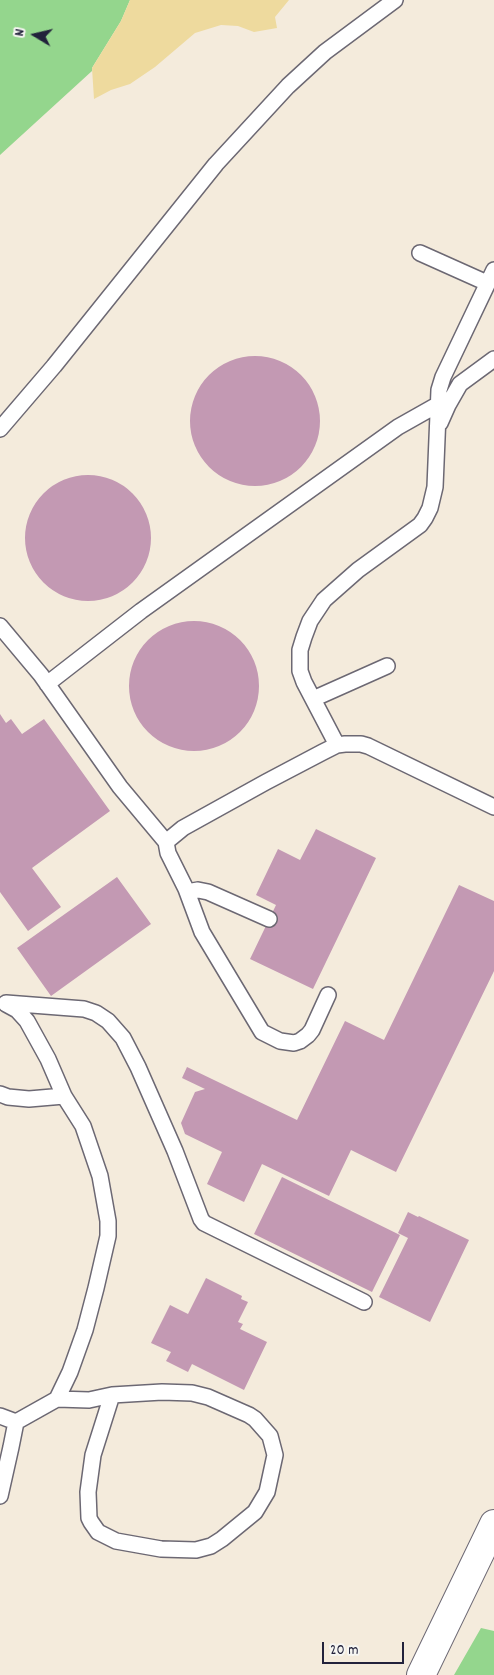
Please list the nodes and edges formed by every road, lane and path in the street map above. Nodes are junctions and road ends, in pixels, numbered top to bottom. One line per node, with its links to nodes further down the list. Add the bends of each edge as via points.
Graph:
1 (395, 0): 6 (lane, via 325,52 288,86 216,164)
2 (420, 253): 3 (lane)
3 (491, 277): 5 (lane, via 442,377)
4 (494, 359): 7 (lane, via 460,384)
5 (437, 405): 7 (lane); 10 (lane, via 398,426)
6 (0, 429)
7 (437, 431): 11 (lane, via 435,488 425,518 324,600 310,621 300,650 300,671)
8 (0, 626): 10 (lane)
9 (387, 666): 11 (lane)
10 (47, 684): 14 (lane, via 120,786)
11 (313, 699): 12 (lane)
12 (337, 745): 13 (lane, via 354,743 368,746); 14 (lane, via 183,828)
13 (494, 807)
14 (166, 842): 15 (lane, via 168,854)
15 (187, 892): 16 (lane, via 208,892); 17 (lane, via 202,932 262,1032 280,1041 300,1041 312,1030)
16 (269, 920)
17 (328, 995)
18 (3, 1003): 20 (lane, via 17,1010 27,1021); 21 (lane, via 84,1010 96,1013 113,1025 138,1067 204,1224)
19 (0, 1094): 20 (lane, via 29,1099)
20 (64, 1096): 23 (lane, via 83,1126 92,1149 100,1176 108,1236 86,1330)
21 (364, 1302)
22 (112, 1395): 22 (lane, via 192,1393 255,1419 270,1436 275,1455 267,1492 255,1512 222,1539 196,1550 161,1549 116,1541 98,1532 89,1518 88,1492 94,1455); 23 (lane, via 89,1400)
23 (57, 1399): 25 (lane)
24 (0, 1416): 25 (lane)
25 (16, 1422): 26 (lane)
26 (0, 1496)
27 (494, 1524): 28 (street)
28 (421, 1675)

